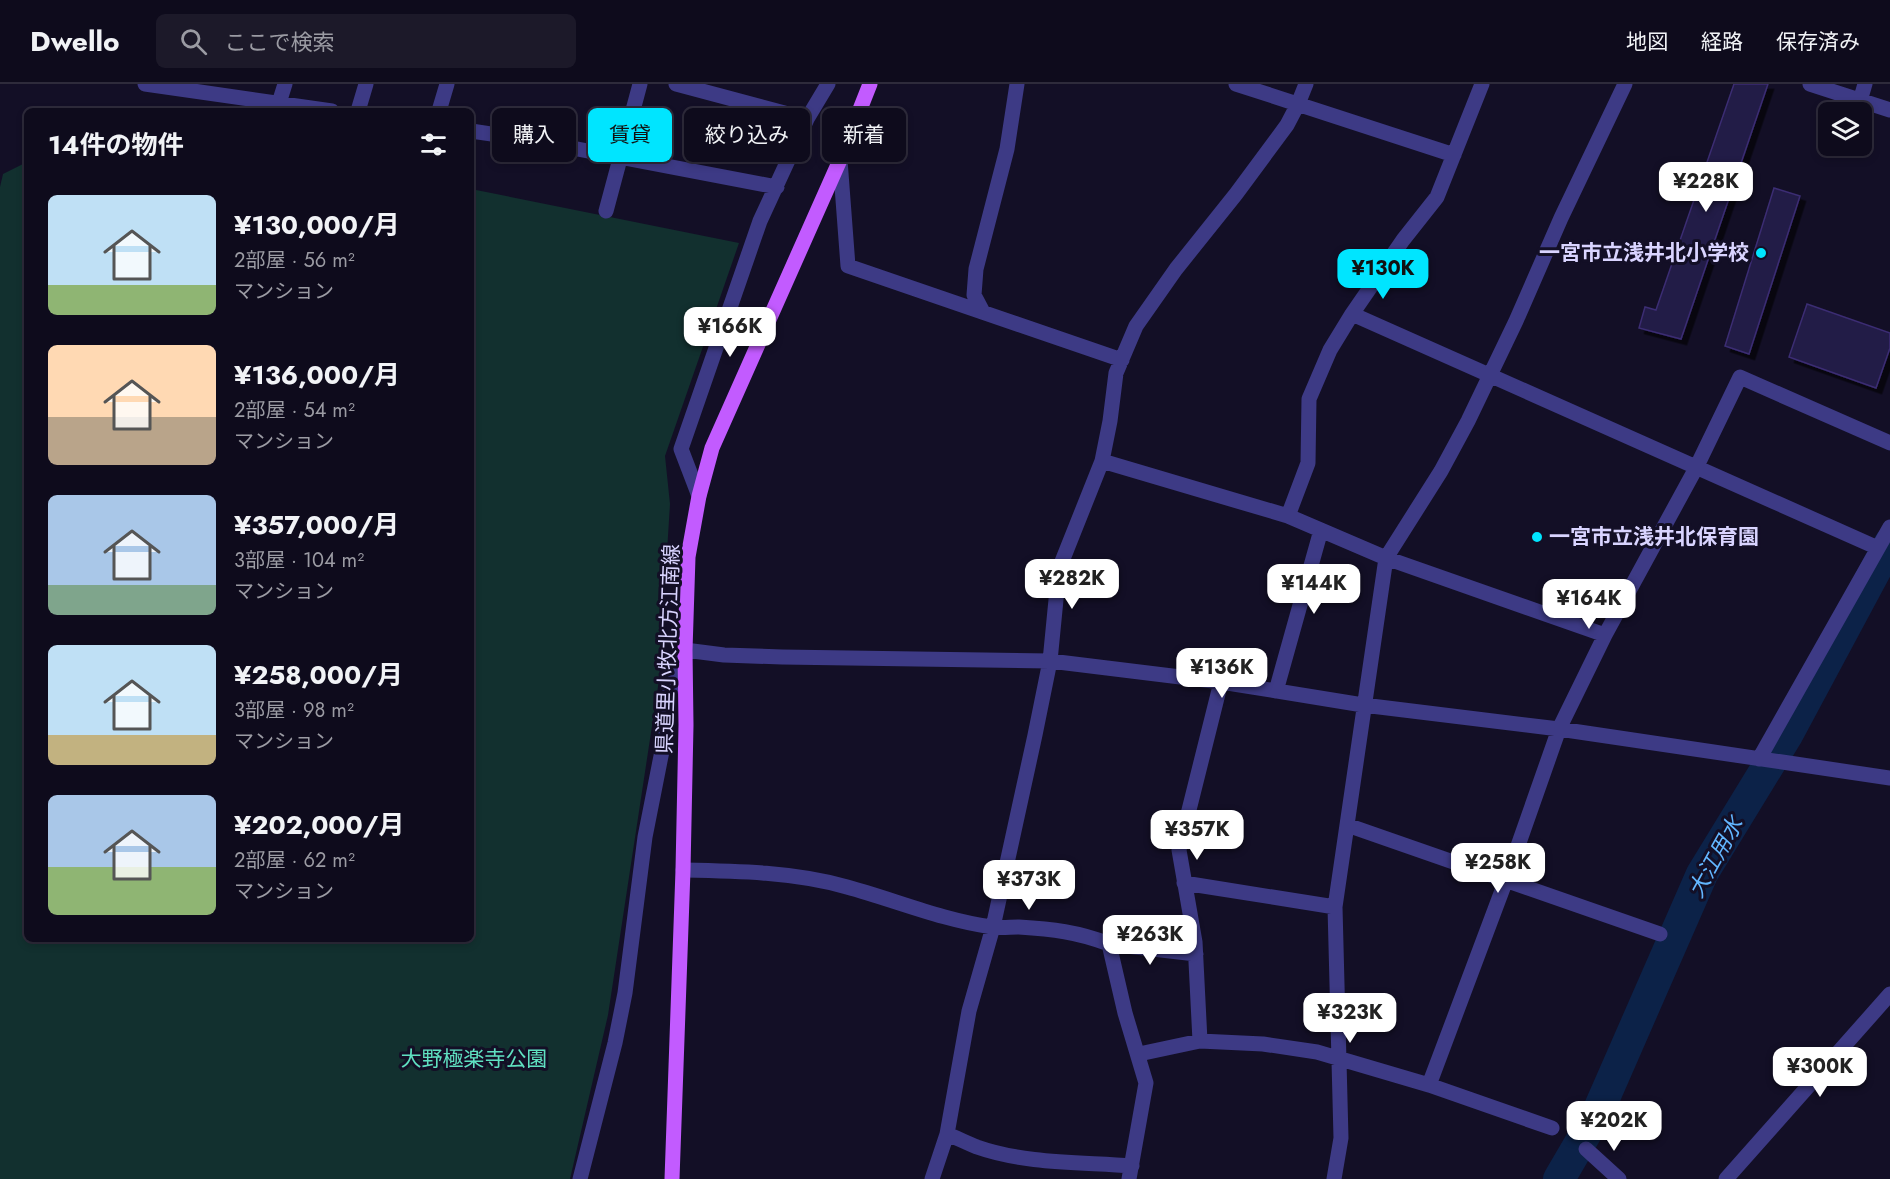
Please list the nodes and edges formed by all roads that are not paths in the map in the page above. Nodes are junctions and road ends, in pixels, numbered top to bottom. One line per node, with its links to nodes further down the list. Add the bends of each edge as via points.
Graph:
1 (145, 84): 17 (street)
2 (285, 84): 19 (street)
3 (366, 84): 22 (street)
4 (447, 84): 23 (street)
5 (640, 84): 24 (street)
6 (676, 84): 25 (street)
7 (816, 84): 26 (street)
8 (828, 84): 29 (street)
9 (870, 84): 27 (main road, 県道里小牧北方江南線)
10 (1017, 84): 40 (street, via 1007,150 976,269 974,295)
11 (1236, 84): 20 (street)
12 (1306, 84): 20 (street)
13 (1482, 84): 32 (street)
14 (1625, 84): 43 (street)
15 (1810, 84): 18 (street)
16 (1865, 84): 18 (street)
17 (210, 89): 19 (street)
18 (1860, 101): 28 (street)
19 (279, 103): 21 (street)
20 (1298, 105): 32 (street); 42 (street, via 1136,326)
21 (312, 108)
22 (359, 108)
23 (440, 108)
24 (633, 108)
25 (766, 108)
26 (810, 108)
27 (861, 108)
28 (1890, 110)
29 (810, 114)
30 (474, 131): 31 (street)
31 (588, 151)
32 (1454, 155): 41 (street, via 1437,197)
33 (619, 162): 39 (street)
34 (646, 162): 38 (street)
35 (788, 162): 38 (street)
36 (839, 162): 47 (main road, 県道里小牧北方江南線, via 712,448)
37 (840, 162): 40 (street, via 848,266)
38 (777, 187): 47 (street, via 760,221 681,449)
39 (606, 211)
40 (983, 312): 42 (street)
41 (1352, 314): 43 (street); 48 (street, via 1330,350 1309,399 1308,463)
42 (1122, 360): 45 (street, via 1116,373)
43 (1490, 375): 46 (street); 52 (street, via 1442,471)
44 (1890, 442): 46 (street, via 1740,377)
45 (1102, 461): 48 (street); 55 (street, via 1059,569)
46 (1696, 468): 51 (street); 53 (street)
47 (699, 496): 54 (main road, 県道里小牧北方江南線, via 688,557)
48 (1288, 516): 50 (street)
49 (1890, 527): 51 (street)
50 (1320, 530): 52 (street); 57 (street)
51 (1878, 548): 60 (street)
52 (1386, 558): 53 (street); 58 (street)
53 (1605, 635): 59 (street)
54 (685, 650): 55 (street, via 782,657); 63 (main road, 県道里小牧北方江南線); 80 (street, via 666,706 625,993)
55 (1050, 661): 56 (street); 67 (street)
56 (1221, 682): 57 (street); 65 (street, via 1179,850)
57 (1276, 691): 58 (street)
58 (1363, 705): 59 (street); 62 (street)
59 (1559, 729): 60 (street); 64 (street)
60 (1760, 759): 61 (street)
61 (1890, 778)
62 (1347, 825): 64 (street); 66 (street)
63 (683, 870): 67 (street, via 728,871 845,886); 81 (main road, 県道里小牧北方江南線)
64 (1506, 880): 68 (street); 75 (street)
65 (1184, 883): 66 (street); 70 (street)
66 (1335, 907): 74 (street)
67 (993, 927): 69 (street, via 1054,929 1085,935); 77 (street, via 969,1011)
68 (1660, 934)
69 (1108, 945): 70 (street); 73 (street)
70 (1196, 954): 72 (street)
71 (1890, 994): 85 (street)
72 (1200, 1041): 73 (street); 74 (street, via 1263,1044)
73 (1139, 1054): 79 (street, via 1146,1083)
74 (1340, 1059): 75 (street); 83 (street, via 1341,1138)
75 (1429, 1085): 76 (street)
76 (1552, 1128)
77 (947, 1134): 79 (street, via 1005,1155); 82 (street)
78 (1586, 1149): 84 (street)
79 (1131, 1172)
80 (580, 1179)
81 (672, 1179)
82 (932, 1179)
83 (1334, 1179)
84 (1619, 1179)
85 (1726, 1179)

